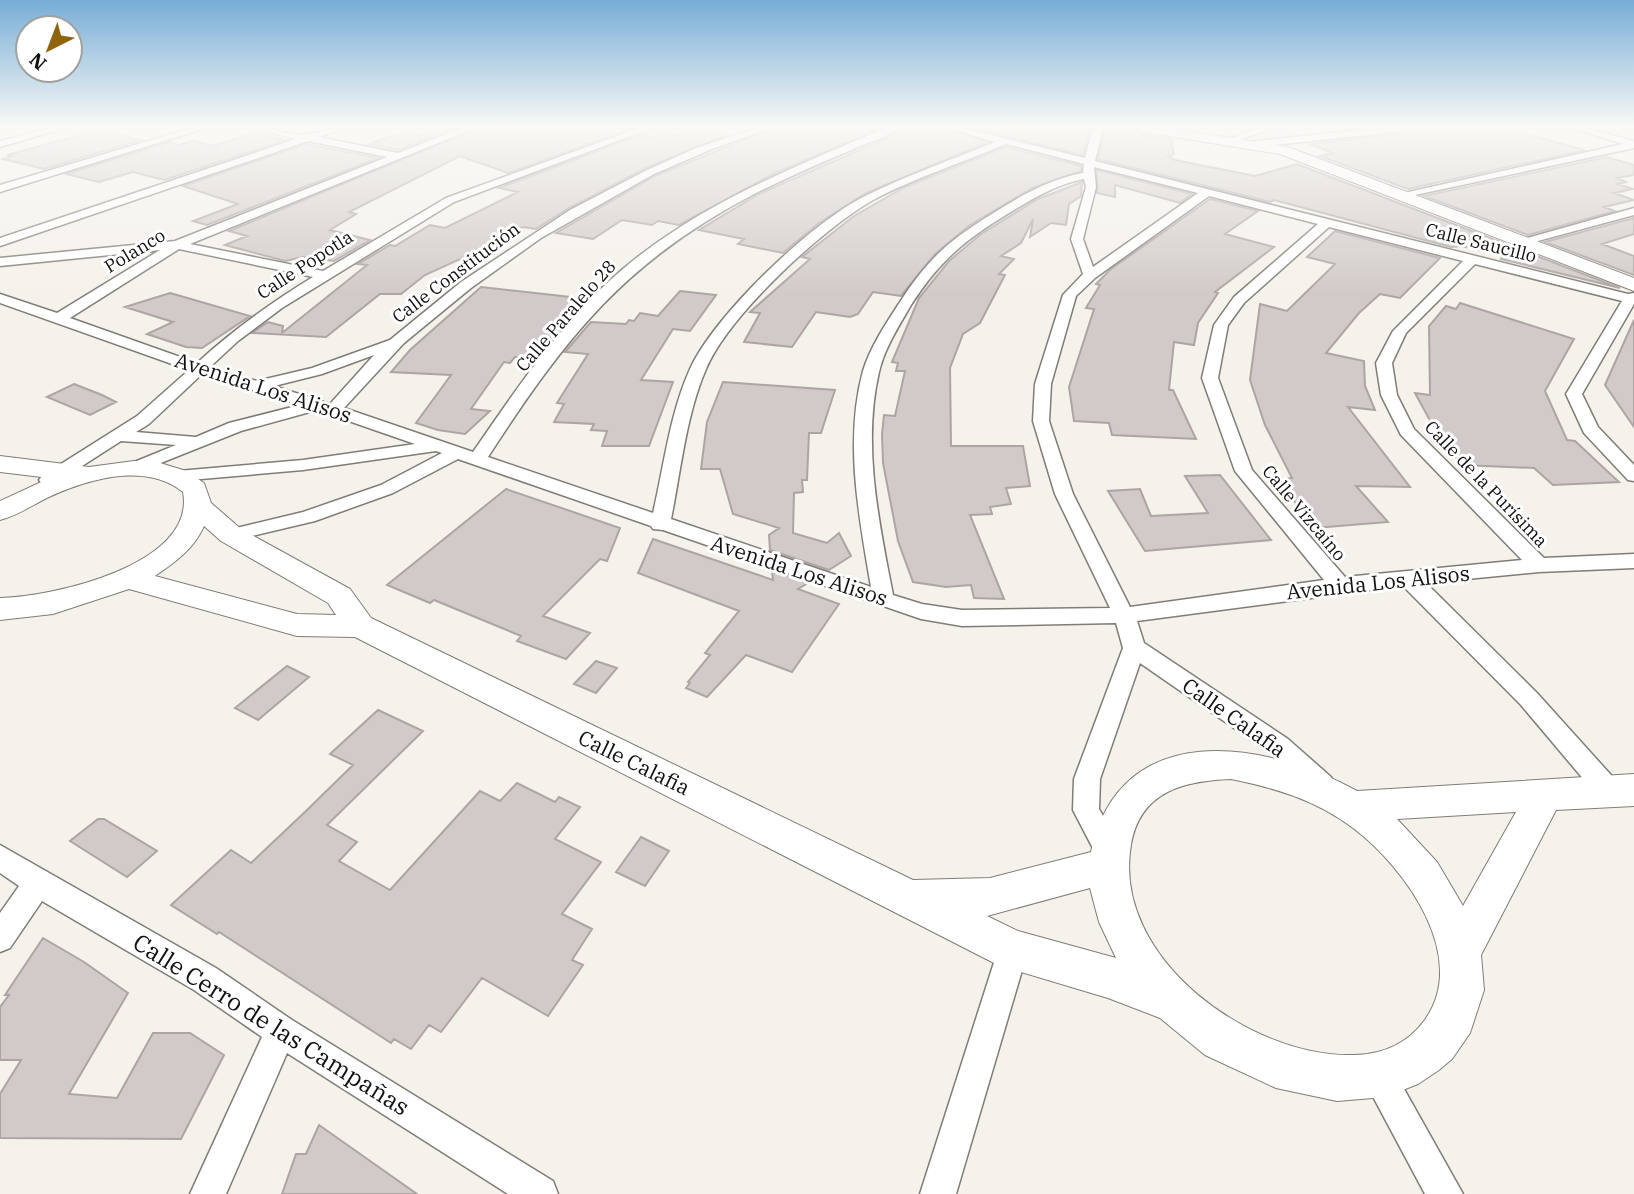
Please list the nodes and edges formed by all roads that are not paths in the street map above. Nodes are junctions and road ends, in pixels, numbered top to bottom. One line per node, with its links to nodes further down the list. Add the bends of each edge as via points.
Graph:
1 (17, 184): 13 (street)
2 (173, 184): 18 (street)
3 (328, 184): 20 (street, Polanco)
4 (495, 184): 23 (street, Calle Popotla, via 450,200)
5 (630, 184): 28 (street, Calle Constitución, via 570,214 490,267)
6 (764, 184): 36 (street, Calle Paralelo 28, via 681,232 597,301 518,398)
7 (903, 184): 44 (street, via 869,198 810,239 737,311 712,343 686,405)
8 (1057, 184): 51 (street, via 986,223 940,257 883,340 871,371 864,475)
9 (1090, 184): 24 (street, via 1077,239)
10 (1164, 184): 14 (street, Calle Saucillo)
11 (1371, 184): 15 (street)
12 (1454, 184): 15 (street)
13 (0, 189)
14 (1207, 192): 17 (street, Calle Saucillo); 24 (street)
15 (1401, 195): 19 (street)
16 (1634, 211): 19 (street)
17 (1327, 222): 21 (street, Calle Saucillo); 50 (street, Calle Vizcaíno, via 1239,300 1221,326 1210,378 1244,471)
18 (0, 242)
19 (1519, 242): 25 (street)
20 (177, 245): 22 (street); 23 (street); 27 (street, Polanco)
21 (1472, 259): 25 (street, Calle Saucillo); 47 (street, Calle de la Purísima, via 1400,331 1384,363 1389,395 1407,430)
22 (0, 262)
23 (324, 275): 29 (street, Calle Popotla, via 276,304)
24 (1090, 275): 53 (street, via 1070,295 1043,384 1041,421 1064,494)
25 (1633, 295): 40 (street, via 1574,394 1590,429)
26 (0, 298): 27 (street, Avenida Los Alisos)
27 (58, 319): 29 (street, Avenida Los Alisos)
28 (397, 342): 30 (street, Calle Constitución, via 317,371); 31 (street, Calle Constitución)
29 (198, 368): 30 (street, Avenida Los Alisos); 32 (street, Calle Popotla)
30 (257, 386): 31 (street, Avenida Los Alisos)
31 (324, 408): 33 (street, via 235,427); 34 (street, Avenida Los Alisos)
32 (120, 436): 33 (street); 39 (street, Calle Popotla)
33 (198, 441): 38 (street)
34 (438, 447): 35 (street, Avenida Los Alisos); 41 (street)
35 (456, 453): 36 (street, Avenida Los Alisos); 45 (street, via 387,489 309,517)
36 (477, 460): 44 (street, Avenida Los Alisos)
37 (0, 464): 39 (street)
38 (122, 470): 39 (street); 41 (street); 42 (street, via 61,483)
39 (59, 472): 42 (street, Calle Popotla)
40 (1634, 476)
41 (178, 477): 43 (street, Calle Calafia, via 195,489)
42 (11, 506)
43 (199, 507): 45 (street, Calle Calafia); 49 (street, via 193,524 178,542)
44 (660, 525): 51 (street, Avenida Los Alisos)
45 (231, 534): 54 (street, Calle Calafia, via 339,596)
46 (1634, 561): 47 (street, Avenida Los Alisos)
47 (1539, 565): 48 (street, Avenida Los Alisos)
48 (1408, 578): 50 (street, Avenida Los Alisos); 56 (street)
49 (127, 579): 52 (street, via 54,605); 54 (street, Calle Calafia, via 297,625)
50 (1340, 585): 53 (street, Avenida Los Alisos)
51 (883, 600): 53 (street, Avenida Los Alisos, via 962,618)
52 (0, 609)
53 (1124, 615): 55 (street)
54 (360, 626): 62 (street, Calle Calafia)
55 (1134, 648): 58 (street, Calle Calafia, via 1279,746); 60 (street, via 1087,779 1086,810)
56 (1622, 791): 57 (street)
57 (1545, 795): 58 (street, via 1405,802); 65 (street)
58 (1342, 800): 60 (street, via 1280,773 1231,764 1186,768 1149,784 1122,811); 65 (street, via 1392,839 1432,887 1450,919)
59 (0, 857): 61 (street, Calle Cerro de las Campañas)
60 (1108, 858): 62 (street, Calle Calafia, via 990,897); 66 (street, via 1111,899 1124,933 1145,968)
61 (38, 883): 63 (street); 67 (street, Calle Cerro de las Campañas, via 205,979)
62 (908, 900): 64 (street, Calle Calafia)
63 (0, 938)
64 (1013, 950): 66 (street, Calle Calafia, via 1108,977); 71 (street)
65 (1460, 953): 68 (street, via 1461,995 1448,1032 1419,1060)
66 (1174, 1002): 68 (street, via 1220,1039 1273,1064 1327,1078)
67 (281, 1031): 69 (street); 70 (street, Calle Cerro de las Campañas)
68 (1378, 1076): 72 (street)
69 (208, 1194)
70 (540, 1194)
71 (938, 1194)
72 (1445, 1194)

